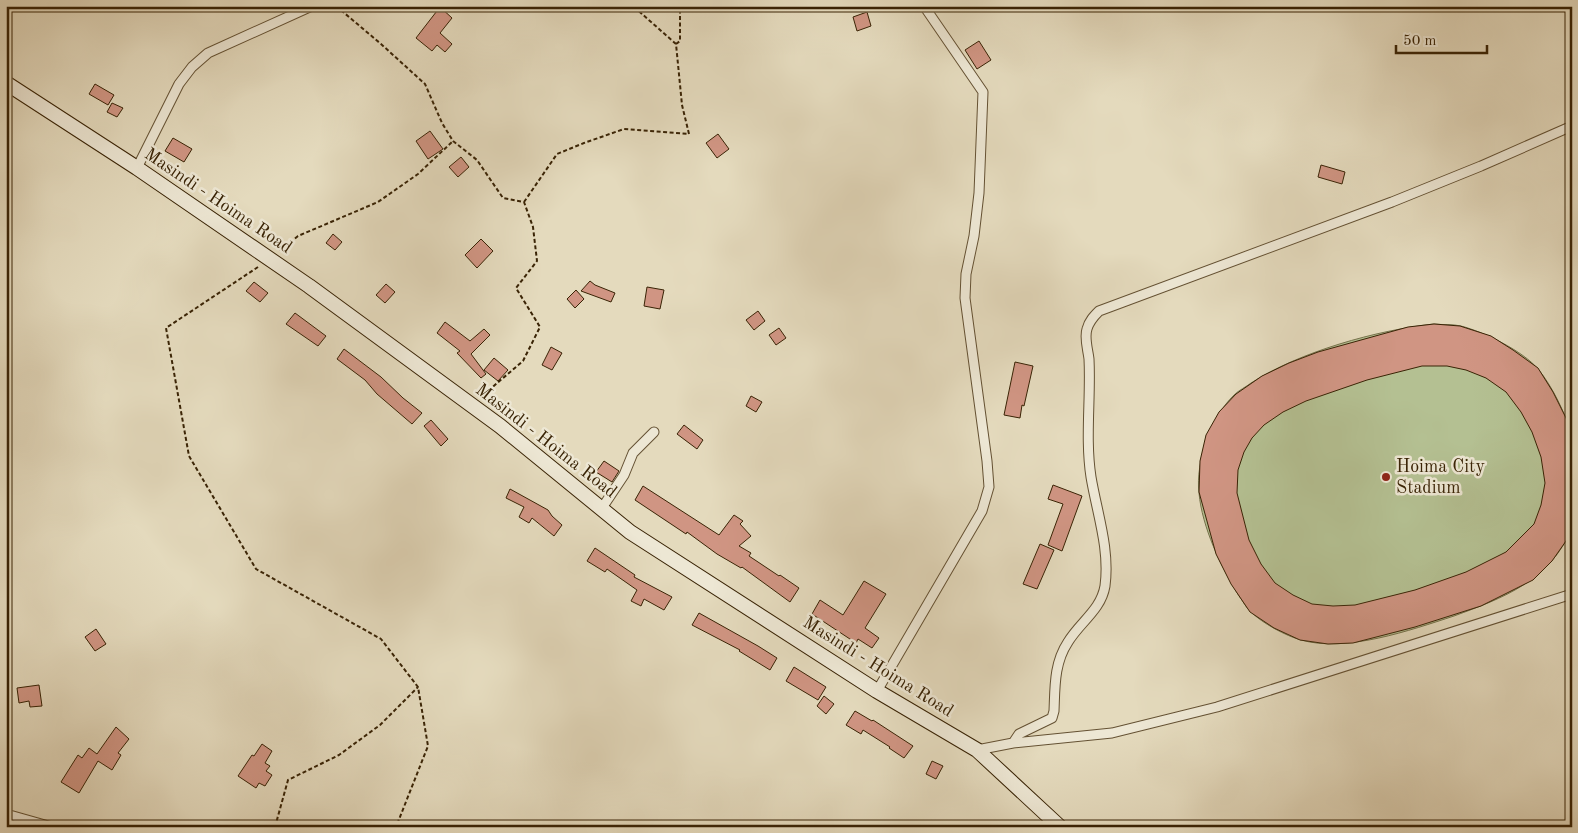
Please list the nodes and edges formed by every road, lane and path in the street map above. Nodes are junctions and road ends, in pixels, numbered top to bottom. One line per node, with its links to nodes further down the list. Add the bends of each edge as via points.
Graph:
1 (312, 6): 10 (street, via 208,53 192,67)
2 (336, 6): 9 (path, via 425,84)
3 (633, 6): 6 (path)
4 (680, 6): 6 (path, via 680,41)
5 (924, 6): 18 (street, via 983,92 978,202 965,298 989,487 982,510)
6 (676, 44): 11 (path, via 682,105 689,134 624,129 584,142 557,154)
7 (6, 84): 10 (main road, Masindi - Hoima Road)
8 (1572, 126): 19 (street, via 1401,198 1100,311 1091,319 1086,331 1091,475 1105,543 1105,587 1099,604 1062,652 1056,670 1052,718 1019,734)
9 (453, 141): 11 (path, via 477,160 503,198); 12 (path, via 418,174 378,202 298,236)
10 (137, 168): 12 (main road, Masindi - Hoima Road)
11 (524, 202): 13 (path, via 533,227 537,261 516,288 540,327 522,360 489,390)
12 (270, 259): 13 (main road, Masindi - Hoima Road); 17 (path, via 166,328 189,456 256,569 381,639)
13 (476, 409): 15 (main road, Masindi - Hoima Road)
14 (654, 432): 15 (street, via 633,453 624,475)
15 (602, 508): 18 (main road, Masindi - Hoima Road, via 630,532)
16 (1572, 594): 19 (street, via 1217,707 1112,733)
17 (418, 687): 23 (path, via 380,725 347,749 288,780); 24 (path, via 428,746)
18 (877, 691): 20 (main road, Masindi - Hoima Road)
19 (1013, 743): 20 (street)
20 (977, 750): 25 (main road, Masindi - Hoima Road)
21 (6, 814): 22 (street)
22 (52, 827)
23 (275, 827)
24 (396, 827)
25 (1060, 827)

